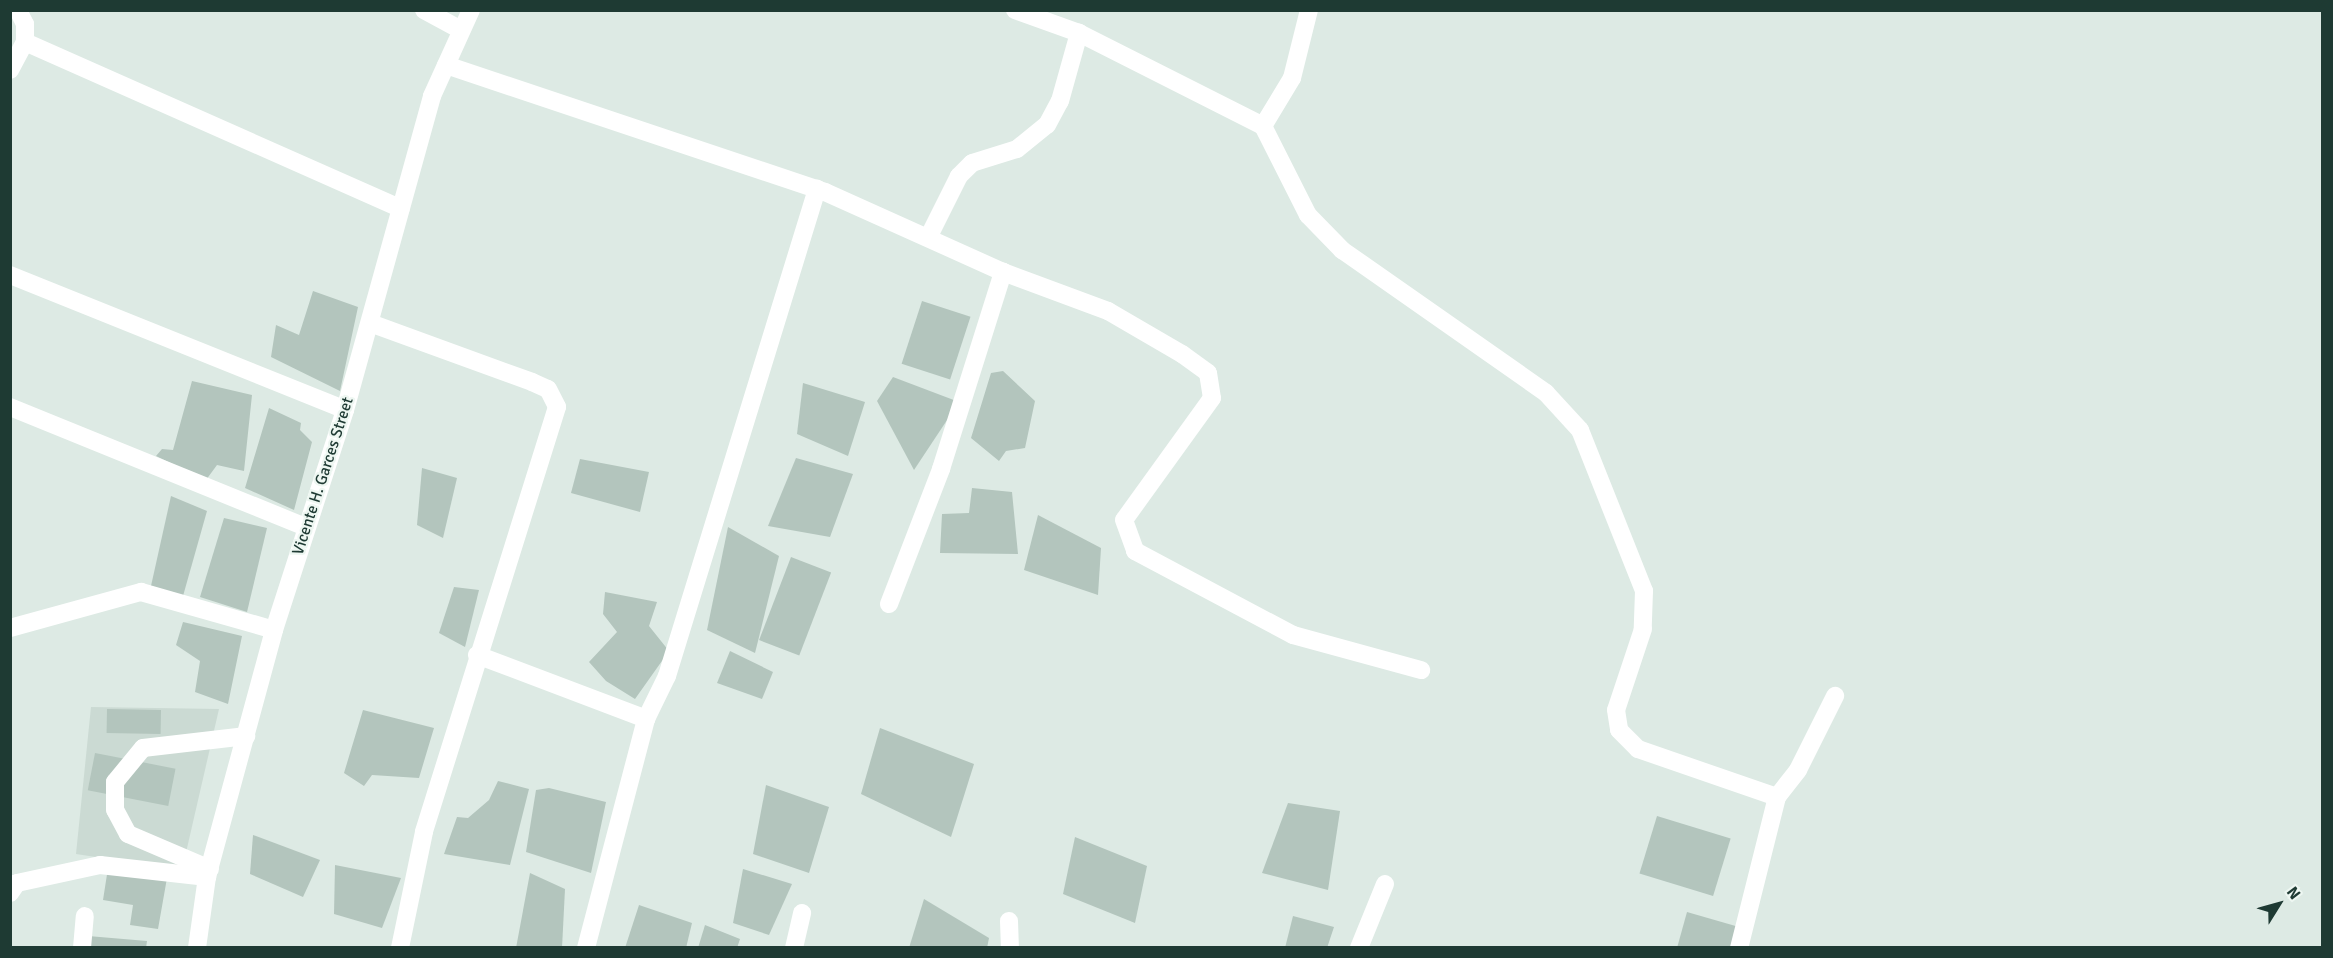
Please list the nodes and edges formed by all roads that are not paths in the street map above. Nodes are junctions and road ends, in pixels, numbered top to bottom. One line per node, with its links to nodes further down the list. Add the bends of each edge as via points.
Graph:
1 (18, 10): 8 (street, via 25,24)
2 (424, 10): 6 (street)
3 (471, 10): 6 (street, Vicente H. Garces Street)
4 (1015, 10): 7 (street)
5 (1309, 10): 11 (street, via 1292,78)
6 (461, 30): 9 (street, Vicente H. Garces Street)
7 (1079, 33): 11 (street); 14 (street, via 1060,101 1047,125 1017,149 972,163 959,176)
8 (25, 42): 10 (street); 13 (street)
9 (446, 65): 12 (street); 13 (street, Vicente H. Garces Street, via 432,96)
10 (10, 70)
11 (1263, 126): 29 (street, via 1308,215 1342,250 1537,387 1580,430 1644,591 1643,629 1616,710 1626,741)
12 (818, 189): 14 (street); 27 (street, via 667,676)
13 (401, 209): 17 (street, Vicente H. Garces Street)
14 (929, 236): 15 (street)
15 (1003, 273): 21 (street, via 941,469); 25 (street, via 1108,311 1208,373 1212,398 1124,520 1135,551 1293,635)
16 (10, 275): 19 (street)
17 (370, 323): 19 (street, Vicente H. Garces Street); 24 (street, via 532,381 548,389 557,407)
18 (10, 407): 20 (street)
19 (345, 410): 20 (street, Vicente H. Garces Street)
20 (306, 527): 23 (street, Vicente H. Garces Street)
21 (889, 604)
22 (10, 628): 23 (street, via 141,592)
23 (274, 630): 28 (street, Vicente H. Garces Street)
24 (477, 655): 27 (street); 38 (street, via 424,832)
25 (1421, 670)
26 (1835, 696): 29 (street, via 1798,770)
27 (646, 719): 39 (street)
28 (246, 736): 30 (street, Vicente H. Garces Street); 30 (street, via 143,748 130,757 115,782 115,810 128,834)
29 (1777, 797): 43 (street)
30 (208, 873): 32 (street, via 100,865 17,883); 37 (street, Vicente H. Garces Street)
31 (1385, 884): 42 (street)
32 (10, 893)
33 (802, 912): 40 (street)
34 (85, 916): 36 (street)
35 (1010, 921): 41 (street)
36 (82, 948)
37 (197, 948)
38 (399, 948)
39 (586, 948)
40 (794, 948)
41 (1010, 948)
42 (1359, 948)
43 (1739, 948)

